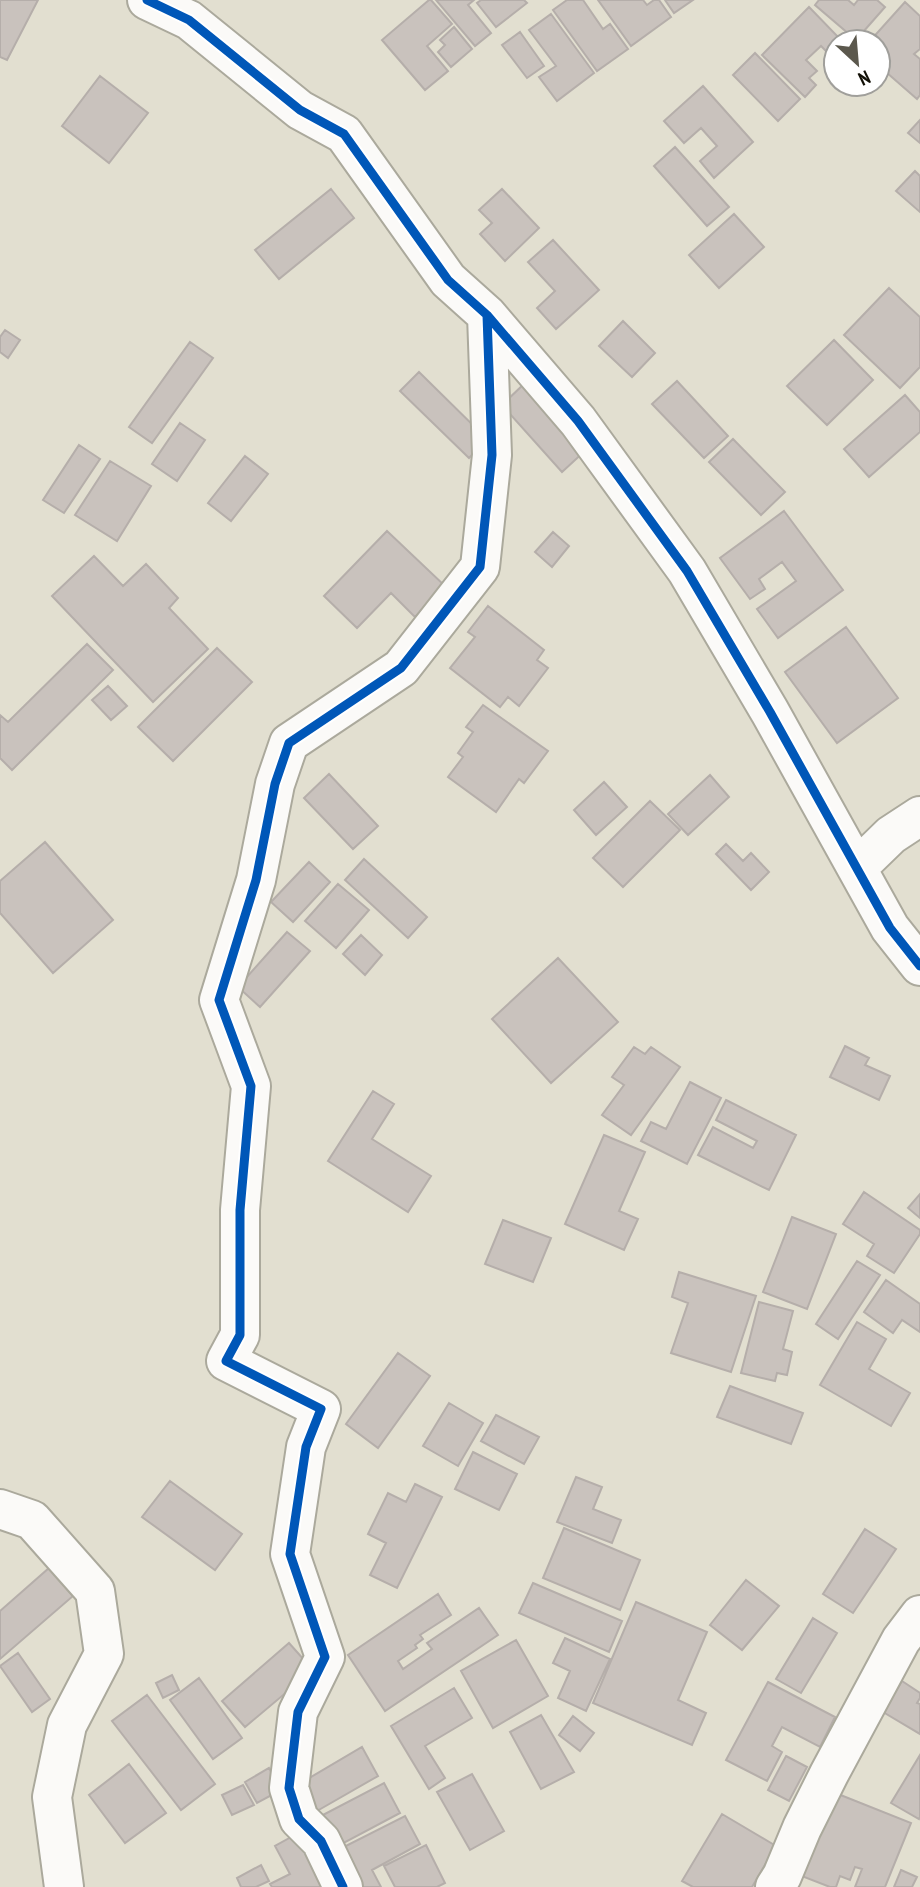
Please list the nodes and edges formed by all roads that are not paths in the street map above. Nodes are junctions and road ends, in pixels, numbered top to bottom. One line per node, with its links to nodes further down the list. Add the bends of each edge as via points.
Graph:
1 (147, 0): 2 (street, via 190,20 300,110 344,134 448,280)
2 (487, 316): 4 (street, via 578,421 687,571); 9 (street, via 492,455 480,567 401,668 289,743 275,784 256,880 219,1000 251,1086 240,1210 240,1335 226,1361 321,1409 306,1447 290,1554 325,1657 299,1712 289,1788 299,1819 321,1841)
3 (920, 816): 4 (street, via 891,835)
4 (857, 868): 5 (street, via 890,929)
5 (920, 966)
6 (0, 1509): 8 (street, via 32,1520 95,1591 104,1654 67,1725 52,1797)
7 (920, 1615): 10 (street, via 901,1640 829,1774)
8 (64, 1887)
9 (343, 1887)
10 (775, 1887)

